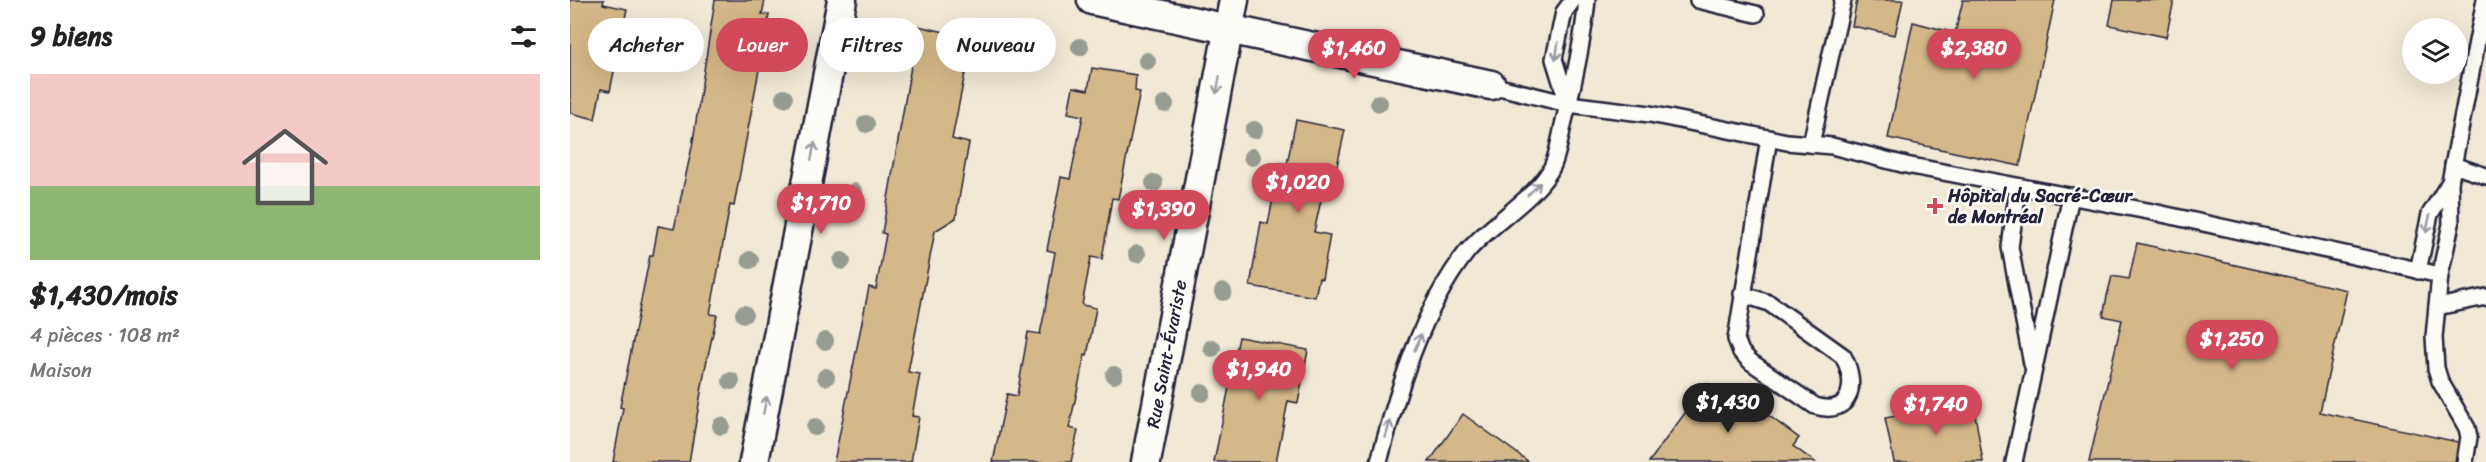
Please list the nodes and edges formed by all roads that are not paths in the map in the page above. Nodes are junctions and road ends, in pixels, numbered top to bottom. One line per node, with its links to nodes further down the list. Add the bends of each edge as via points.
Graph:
1 (842, 0): 27 (street, one-way to 1)
2 (1092, 0): 11 (street)
3 (1234, 0): 11 (street, Rue Saint-Évariste)
4 (1573, 0): 13 (lane, one-way to 13, via 1564,12 1554,59)
5 (1587, 0): 13 (lane)
6 (1698, 0): 9 (lane)
7 (1843, 0): 15 (lane)
8 (2485, 0): 10 (lane)
9 (1756, 14)
10 (2484, 21): 16 (lane)
11 (1228, 28): 12 (street); 28 (street, Rue Saint-Évariste, one-way to 28)
12 (1491, 85): 13 (lane)
13 (1568, 104): 14 (lane, via 1650,114); 29 (lane, one-way to 13, via 1407,369 1442,292 1468,251 1552,167)
14 (1769, 138): 15 (lane); 23 (lane)
15 (1811, 144): 19 (lane)
16 (2453, 165): 17 (lane); 18 (lane)
17 (2486, 176)
18 (2450, 182): 21 (lane, one-way to 21, via 2430,214); 22 (lane, via 2451,224)
19 (2018, 187): 20 (lane); 26 (lane, via 2010,247)
20 (2072, 196): 21 (lane); 26 (lane)
21 (2418, 271): 22 (lane)
22 (2440, 275): 25 (lane)
23 (1742, 294): 23 (lane, via 1736,339 1741,352 1815,406 1827,410 1845,402 1851,382 1844,356 1769,303)
24 (2486, 297): 25 (lane)
25 (2437, 307): 31 (lane, via 2436,368 2445,393 2468,428)
26 (2033, 369): 30 (lane)
27 (754, 462)
28 (1146, 462)
29 (1379, 462)
30 (2014, 462)
31 (2465, 462)

